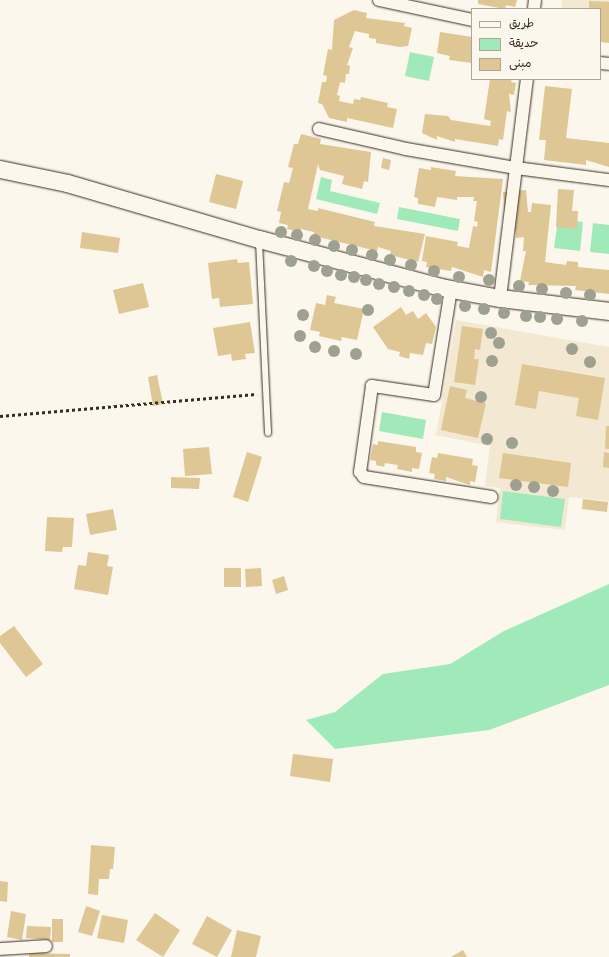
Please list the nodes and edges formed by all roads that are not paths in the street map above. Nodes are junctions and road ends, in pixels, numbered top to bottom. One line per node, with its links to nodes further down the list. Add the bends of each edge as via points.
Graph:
1 (379, 0): 2 (street)
2 (471, 20)
3 (527, 80): 5 (street)
4 (319, 129): 5 (street, via 402,148)
5 (516, 168): 7 (street); 10 (street)
6 (0, 169): 8 (main road, via 68,183)
7 (609, 180)
8 (259, 239): 9 (main road); 12 (lane)
9 (451, 289): 10 (main road); 13 (street, via 434,395 372,386 360,472 364,477)
10 (500, 298): 11 (main road)
11 (609, 311)
12 (268, 433)
13 (491, 498)
14 (46, 946): 15 (street)
15 (0, 949)

